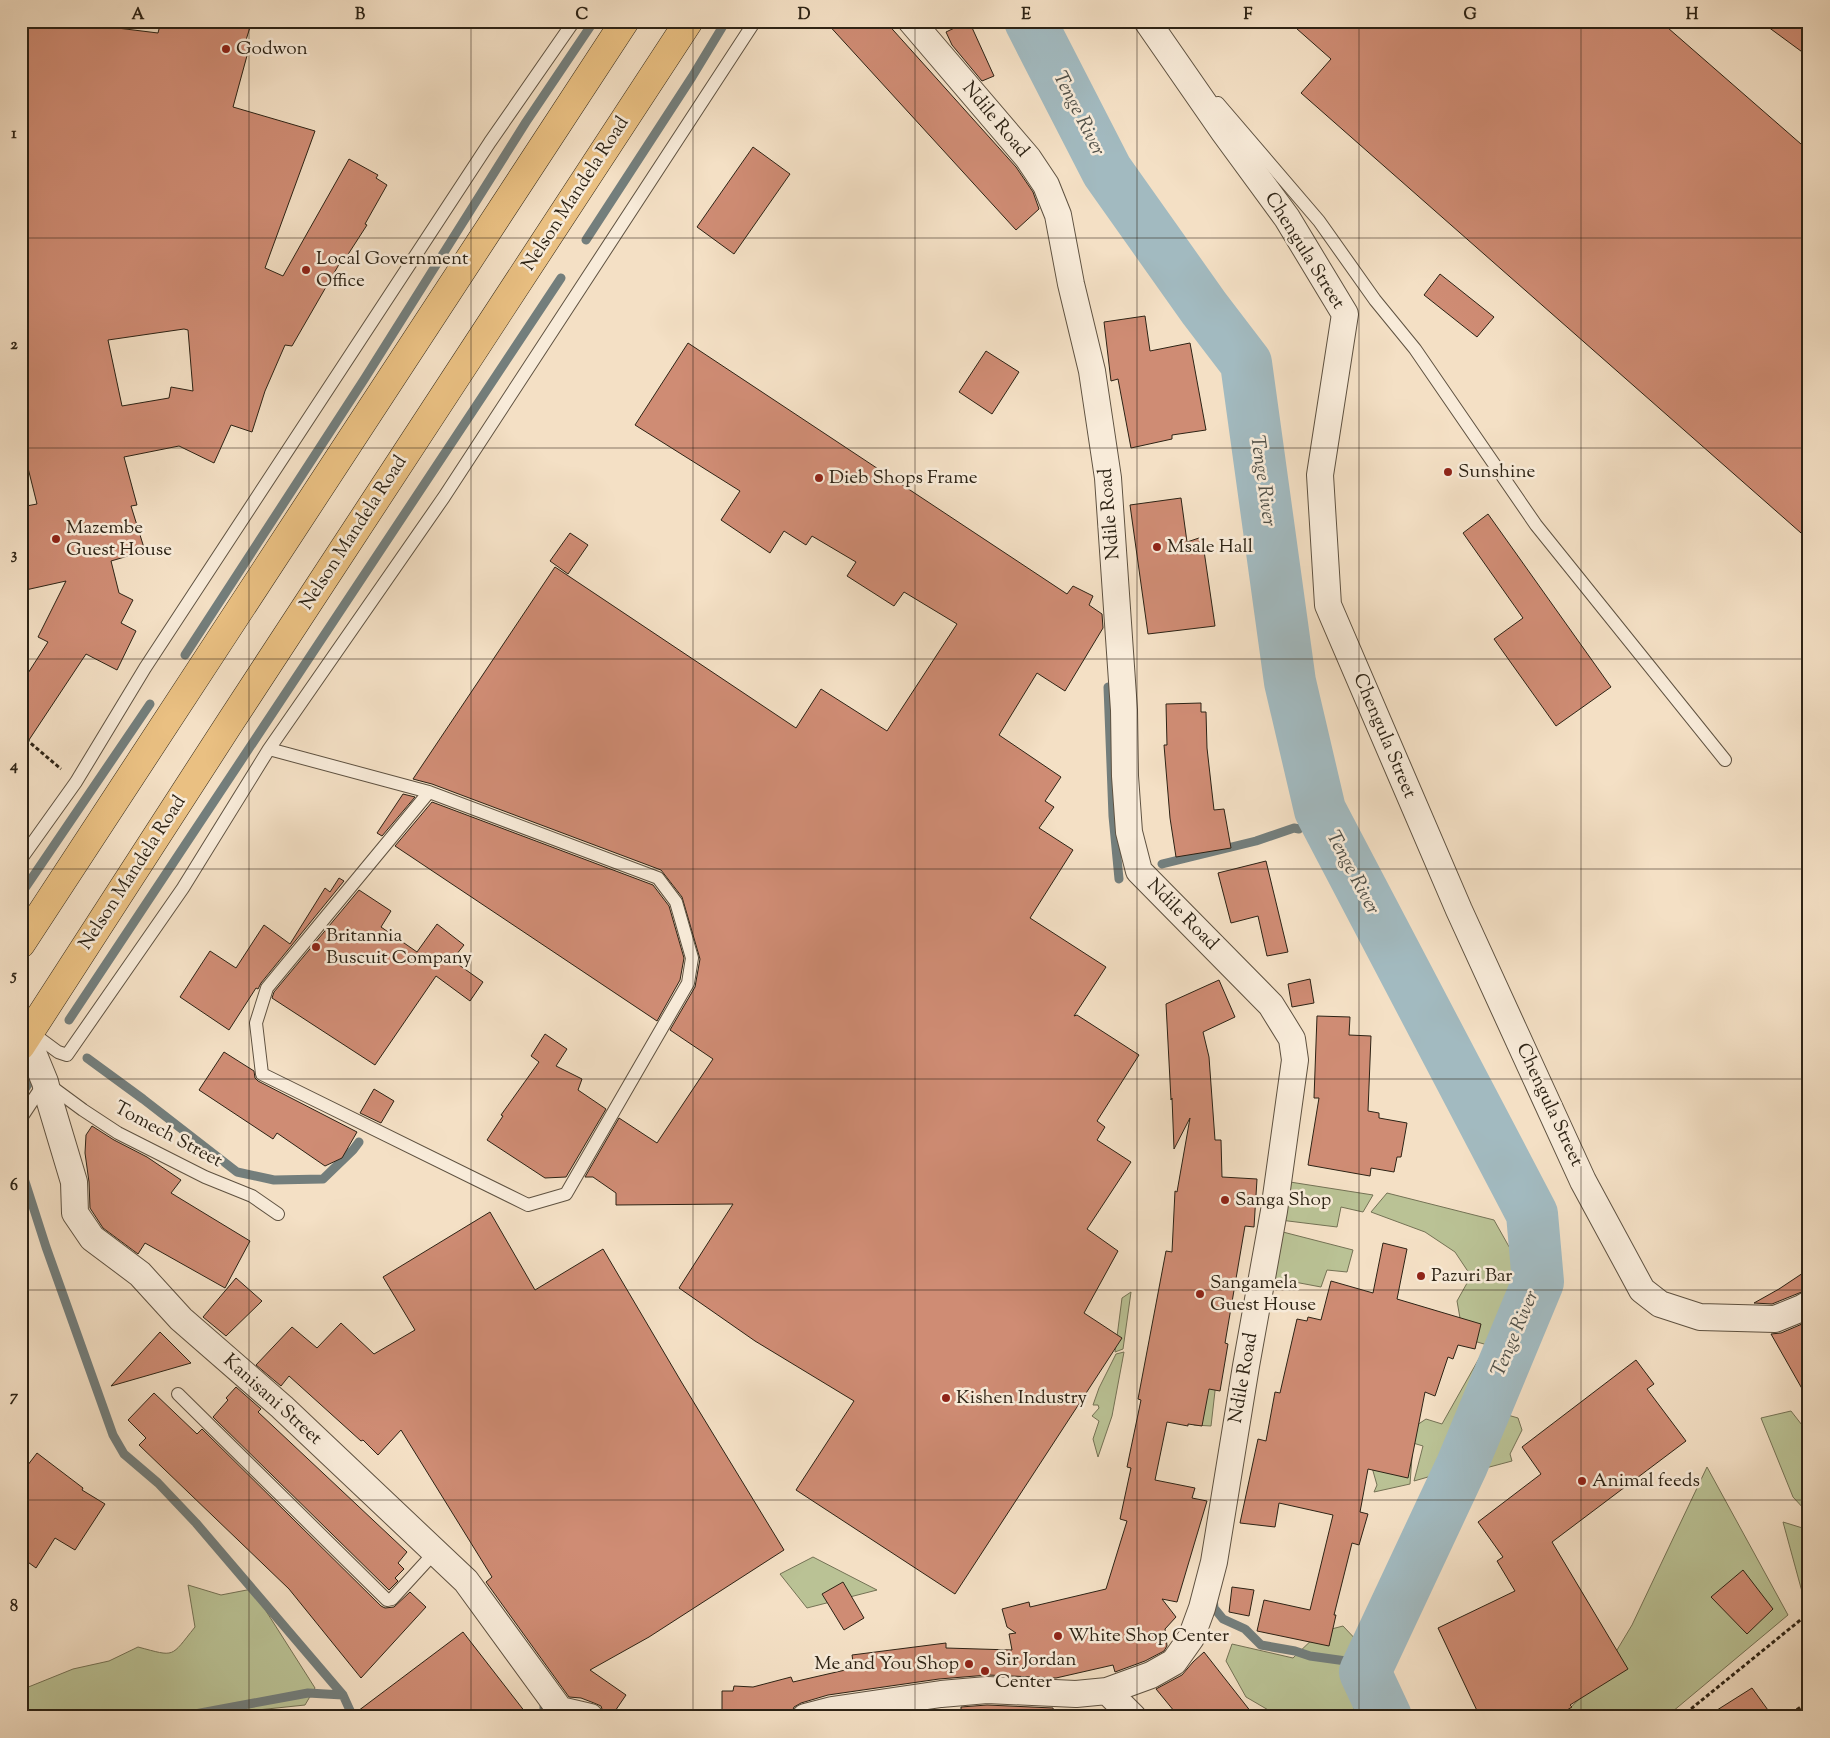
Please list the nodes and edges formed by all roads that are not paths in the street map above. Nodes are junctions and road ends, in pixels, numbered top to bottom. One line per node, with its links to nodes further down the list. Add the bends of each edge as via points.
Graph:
1 (574, 21): 10 (lane, via 337,374 145,668 76,782)
2 (625, 21): 11 (main road)
3 (690, 21): 12 (main road, Nelson Mandela Road)
4 (755, 21): 7 (lane, via 444,498)
5 (911, 21): 19 (street, Ndile Road, via 1028,158 1046,185 1058,215 1092,371 1108,478 1129,832 1139,871 1271,1005 1292,1040 1295,1060 1274,1211 1214,1562 1202,1608 1191,1638 1174,1662 1152,1675)
6 (1147, 21): 8 (lane, via 1319,221 1375,300 1416,349 1536,525); 16 (street, Chengula Street, via 1287,218 1345,314 1320,475 1328,605 1459,910 1583,1181 1642,1290 1660,1304 1700,1317 1775,1319)
7 (269, 749): 9 (lane); 12 (lane, via 183,888 67,1054)
8 (1725, 760)
9 (429, 792): 9 (lane, via 267,988 256,1023 262,1074 528,1205 543,1202 566,1194 688,983 692,958 676,902 658,878)
10 (21, 858)
11 (21, 944)
12 (26, 1039): 13 (street, Kanisani Street)
13 (45, 1082): 14 (lane); 15 (lane, Tomech Street, via 118,1132 204,1177 252,1196); 18 (street, Kanisani Street, via 74,1182 75,1213 92,1238 140,1274 181,1319 282,1407)
14 (21, 1118)
15 (278, 1214)
16 (1809, 1304)
17 (178, 1394): 18 (lane, via 387,1600 392,1600)
18 (435, 1552): 20 (street, Kanisani Street, via 466,1581)
19 (1107, 1691): 22 (street, via 1076,1694 987,1690 832,1710); 23 (street)
20 (558, 1713): 21 (street, Kanisani Street)
21 (590, 1717)
22 (805, 1717)
23 (1133, 1717)

